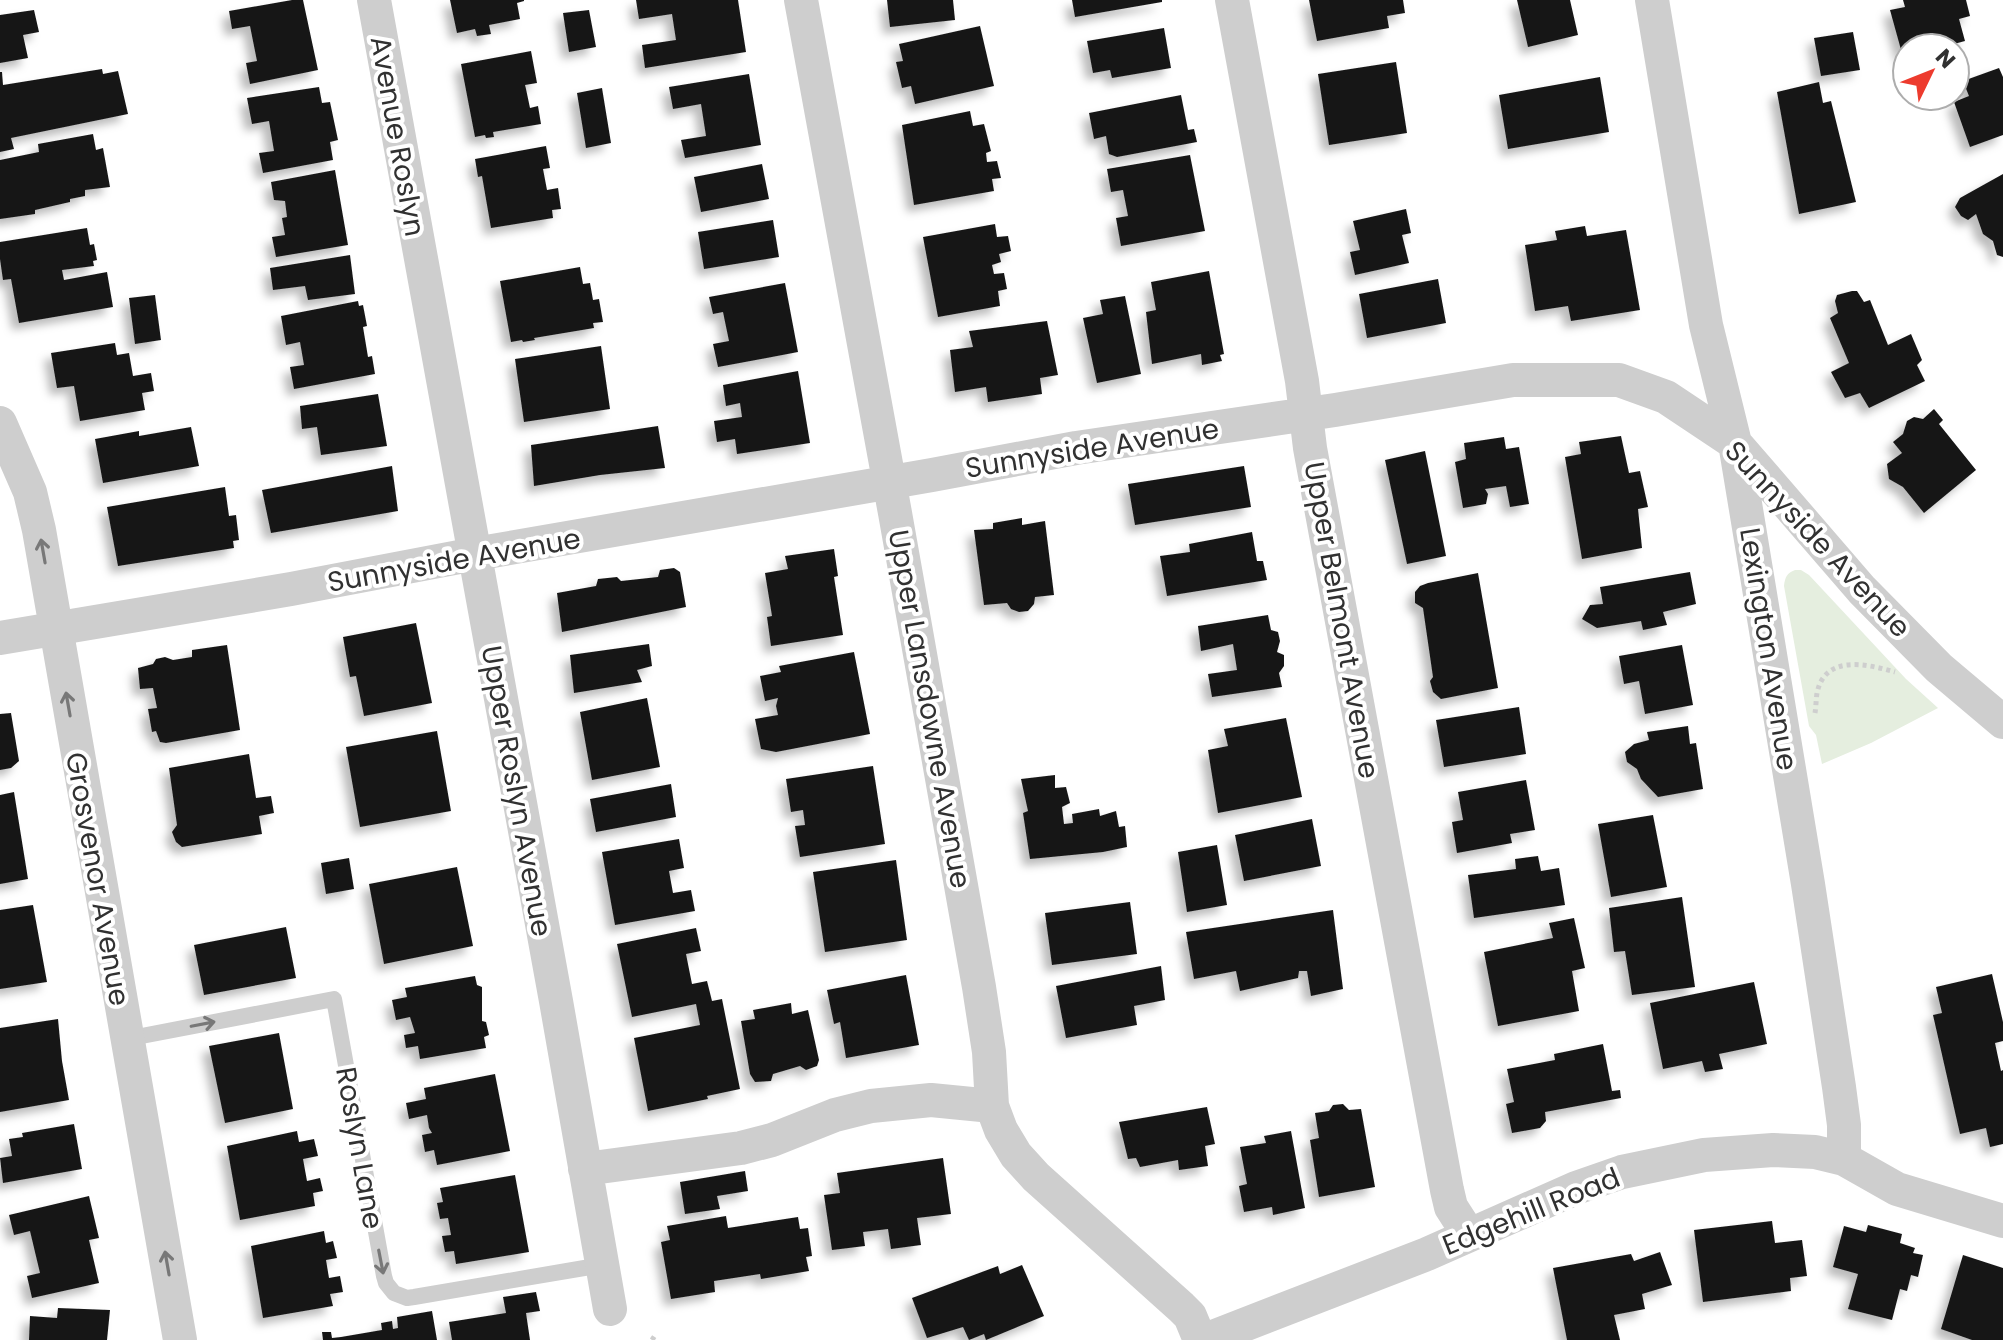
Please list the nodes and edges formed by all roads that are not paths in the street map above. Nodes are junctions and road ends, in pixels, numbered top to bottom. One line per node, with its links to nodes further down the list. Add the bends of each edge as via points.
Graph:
1 (374, 0): 5 (street, Avenue Roslyn)
2 (801, 0): 9 (street, Upper Lansdowne Avenue)
3 (1232, 0): 6 (street, Upper Belmont Avenue)
4 (1652, 0): 8 (street, Lexington Avenue, via 1706,325)
5 (423, 273): 10 (street, Upper Roslyn Avenue)
6 (1306, 414): 8 (street, Sunnyside Avenue, via 1513,380 1619,380 1666,397); 9 (street, Sunnyside Avenue); 19 (street, Upper Belmont Avenue, via 1447,1190)
7 (0, 423): 11 (street, Grosvenor Avenue, one-way to 7, via 30,492)
8 (1735, 443): 13 (street, Sunnyside Avenue, via 1862,590 1939,668); 16 (street, Lexington Avenue, via 1841,1100)
9 (889, 482): 10 (street, Sunnyside Avenue); 15 (street, Upper Lansdowne Avenue, via 979,987)
10 (475, 554): 11 (street, Sunnyside Avenue); 17 (street, Upper Roslyn Avenue)
11 (55, 628): 12 (street, Sunnyside Avenue); 14 (street, Grosvenor Avenue, one-way to 11)
12 (0, 638)
13 (2003, 722)
14 (126, 1039): 20 (lane, Roslyn Lane, one-way to 20, via 334,999 389,1289 414,1297); 22 (street, Grosvenor Avenue, one-way to 14)
15 (992, 1106): 17 (street, via 931,1100 871,1106 741,1148); 23 (street, Upper Lansdowne Avenue, via 1016,1155 1181,1307)
16 (1844, 1159): 18 (street, Edgehill Road, via 1897,1189); 19 (street, Edgehill Road, via 1773,1150 1704,1155 1622,1172)
17 (585, 1169): 20 (street, Upper Roslyn Avenue)
18 (2003, 1221)
19 (1469, 1235): 23 (street, Edgehill Road)
20 (602, 1265): 21 (street, Upper Roslyn Avenue)
21 (610, 1309)
22 (180, 1340)
23 (1203, 1340)

